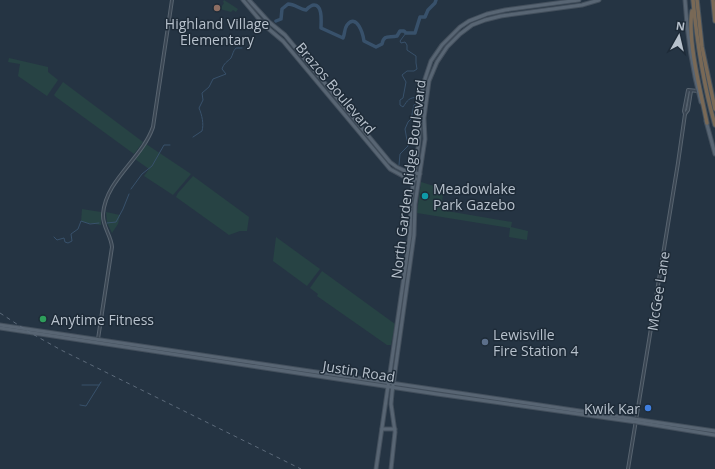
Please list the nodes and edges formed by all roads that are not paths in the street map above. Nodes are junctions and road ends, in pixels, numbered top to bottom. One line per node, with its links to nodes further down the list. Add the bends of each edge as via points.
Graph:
1 (172, 0): 27 (street, via 153,127 146,142 113,187 105,204 104,220 112,246)
2 (243, 0): 14 (main road, Brazos Boulevard, via 264,26 283,41)
3 (249, 0): 13 (main road, Brazos Boulevard, via 285,35)
4 (579, 0): 19 (main road, North Garden Ridge Boulevard, via 487,14 470,21 446,40 435,55 425,77)
5 (599, 0): 20 (main road, North Garden Ridge Boulevard, via 582,5 494,17 472,25 456,37 439,57 429,81)
6 (685, 0): 12 (main road)
7 (692, 0): 10 (highway)
8 (697, 0): 15 (highway, via 703,53)
9 (713, 0): 11 (highway)
10 (693, 6): 16 (highway, via 691,17 694,57); 17 (highway, via 703,76)
11 (715, 21)
12 (698, 91): 16 (main road); 44 (street, McGee Lane, via 690,91)
13 (340, 102): 14 (main road); 19 (main road, Brazos Boulevard, via 396,168)
14 (336, 105): 21 (main road, Brazos Boulevard, via 390,169)
15 (715, 109)
16 (707, 123): 18 (main road)
17 (715, 124)
18 (715, 154)
19 (415, 174): 20 (main road, Brazos Boulevard); 21 (main road, North Garden Ridge Boulevard)
20 (420, 174): 22 (main road, North Garden Ridge Boulevard)
21 (414, 178): 22 (main road, Brazos Boulevard); 25 (main road, North Garden Ridge Boulevard, via 410,200 410,235)
22 (419, 179): 26 (main road, North Garden Ridge Boulevard)
23 (0, 325): 27 (main road, Justin Road)
24 (0, 328): 27 (main road, Justin Road)
25 (395, 338): 26 (main road); 30 (main road, North Garden Ridge Boulevard)
26 (400, 338): 35 (main road, North Garden Ridge Boulevard)
27 (98, 340): 28 (main road, Justin Road); 29 (main road, Justin Road)
28 (135, 344): 29 (main road); 31 (main road, Justin Road)
29 (120, 346): 32 (main road, Justin Road)
30 (390, 370): 33 (main road, via 387,377); 34 (main road)
31 (316, 371): 32 (main road); 33 (main road, Justin Road)
32 (316, 375): 36 (main road, Justin Road)
33 (381, 381): 34 (main road, Justin Road)
34 (389, 382): 35 (main road, Justin Road); 36 (main road)
35 (393, 382): 37 (main road, North Garden Ridge Boulevard); 38 (main road, Justin Road)
36 (388, 386): 37 (main road, Justin Road); 45 (main road)
37 (393, 387): 39 (main road, Justin Road); 46 (main road, North Garden Ridge Boulevard, via 391,404)
38 (437, 390): 39 (main road); 40 (main road, Justin Road)
39 (437, 394): 41 (main road, Justin Road)
40 (476, 395): 41 (main road); 42 (main road, Justin Road)
41 (475, 399): 43 (main road, Justin Road)
42 (578, 410): 43 (main road); 44 (main road, Justin Road)
43 (577, 414): 44 (main road, Justin Road)
44 (636, 420): 47 (main road, Justin Road); 48 (main road, Justin Road); 51 (street, McGee Lane)
45 (382, 428): 46 (main road); 49 (main road)
46 (395, 429): 50 (main road, North Garden Ridge Boulevard)
47 (715, 431)
48 (715, 435)
49 (376, 469)
50 (391, 469)
51 (628, 469)

